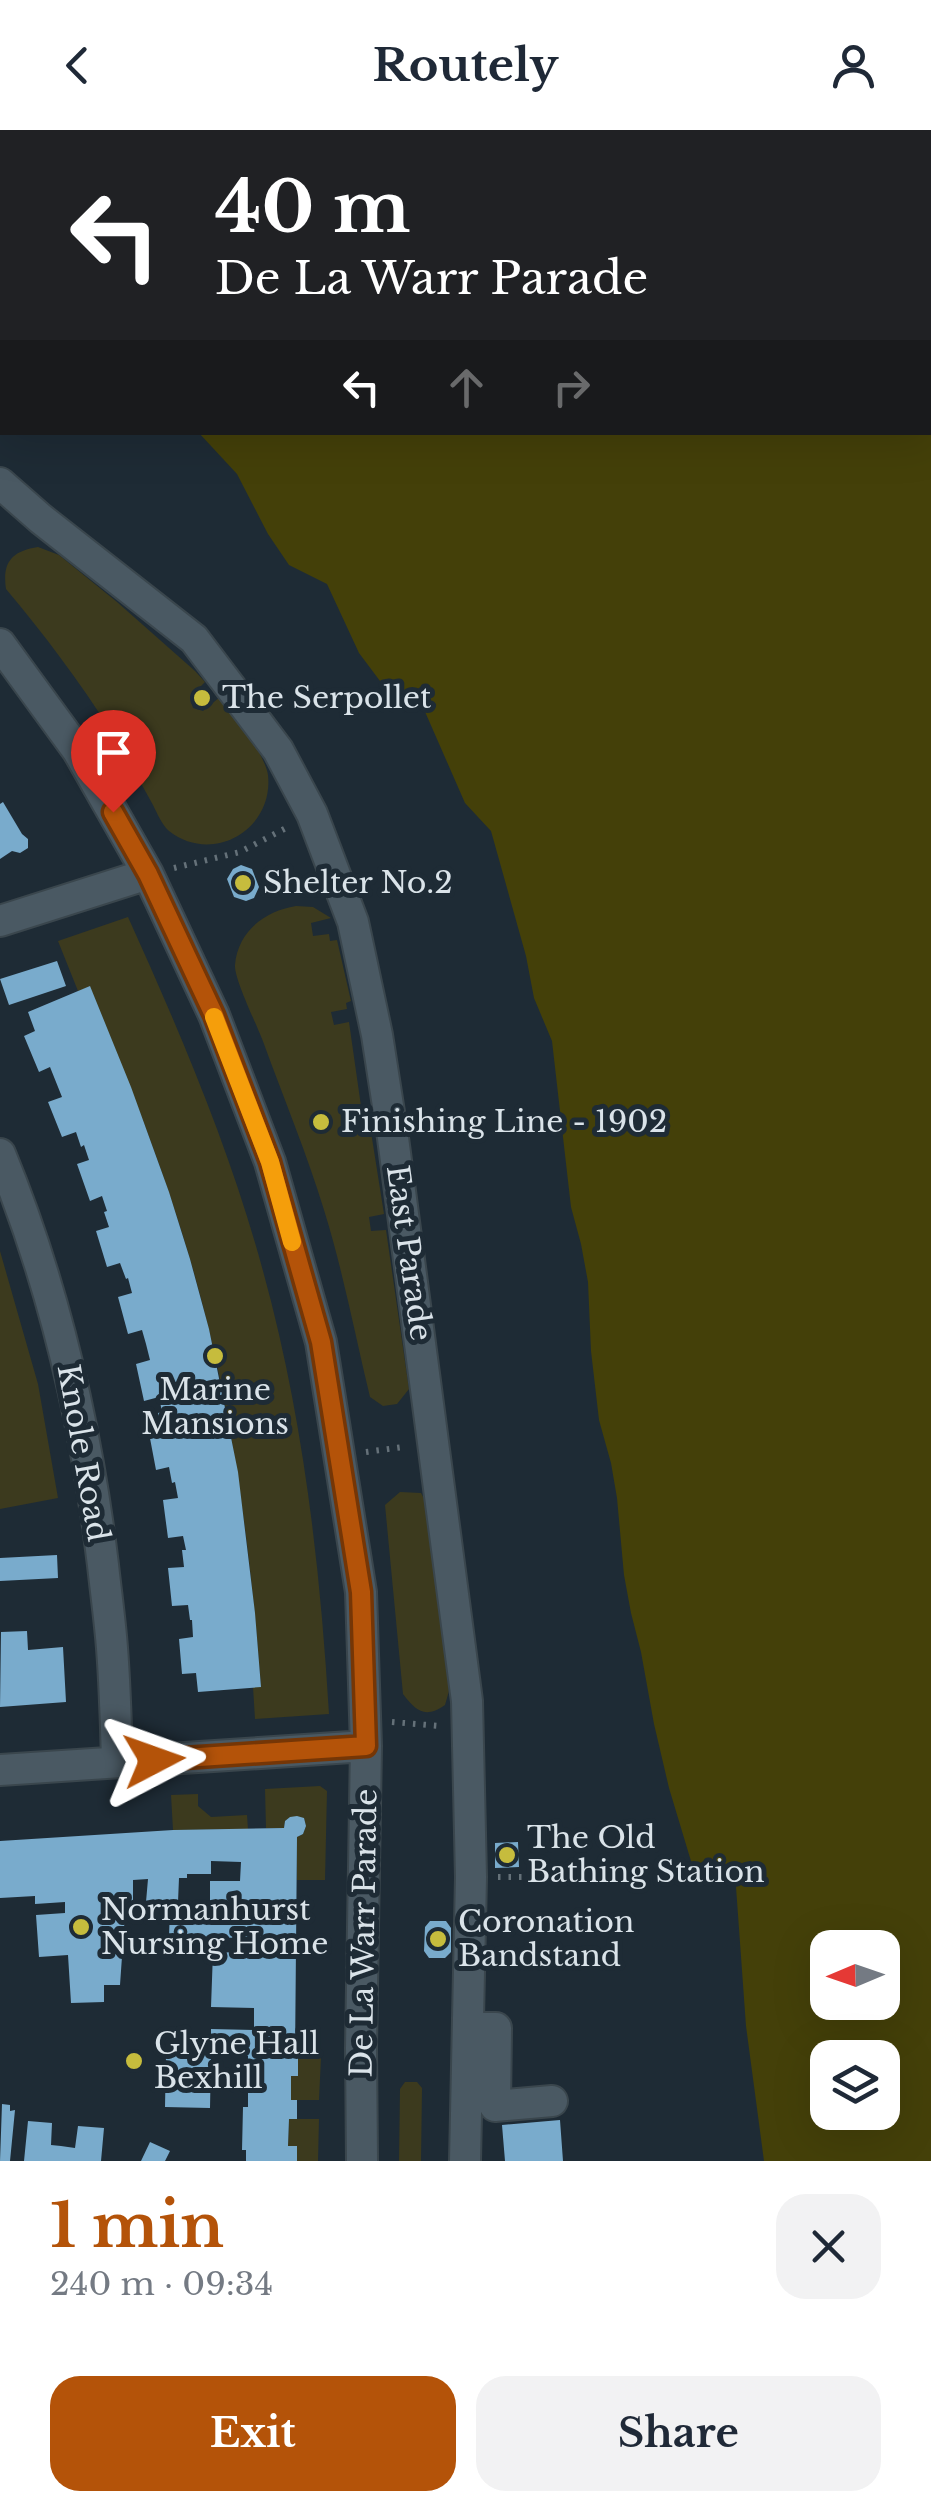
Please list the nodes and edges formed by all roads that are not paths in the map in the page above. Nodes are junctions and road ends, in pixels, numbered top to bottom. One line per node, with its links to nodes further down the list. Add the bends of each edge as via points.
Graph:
1 (0, 482): 10 (street, East Parade, via 194,639 278,750 312,814 353,922 378,1035 468,1701)
2 (0, 644): 3 (street, De La Warr Parade, via 78,751)
3 (148, 874): 4 (street); 7 (street, De La Warr Parade, via 214,1015 270,1162 321,1342 361,1592)
4 (0, 921)
5 (0, 1154): 6 (street, Knole Road)
6 (7, 1190): 8 (street, Knole Road, via 54,1309 84,1435 112,1646)
7 (366, 1733): 8 (street); 12 (street, De La Warr Parade)
8 (117, 1762): 9 (street)
9 (0, 1770)
10 (469, 2028): 11 (street, via 496,2028 495,2106); 13 (street, East Parade)
11 (552, 2101)
12 (362, 2161)
13 (465, 2161)

